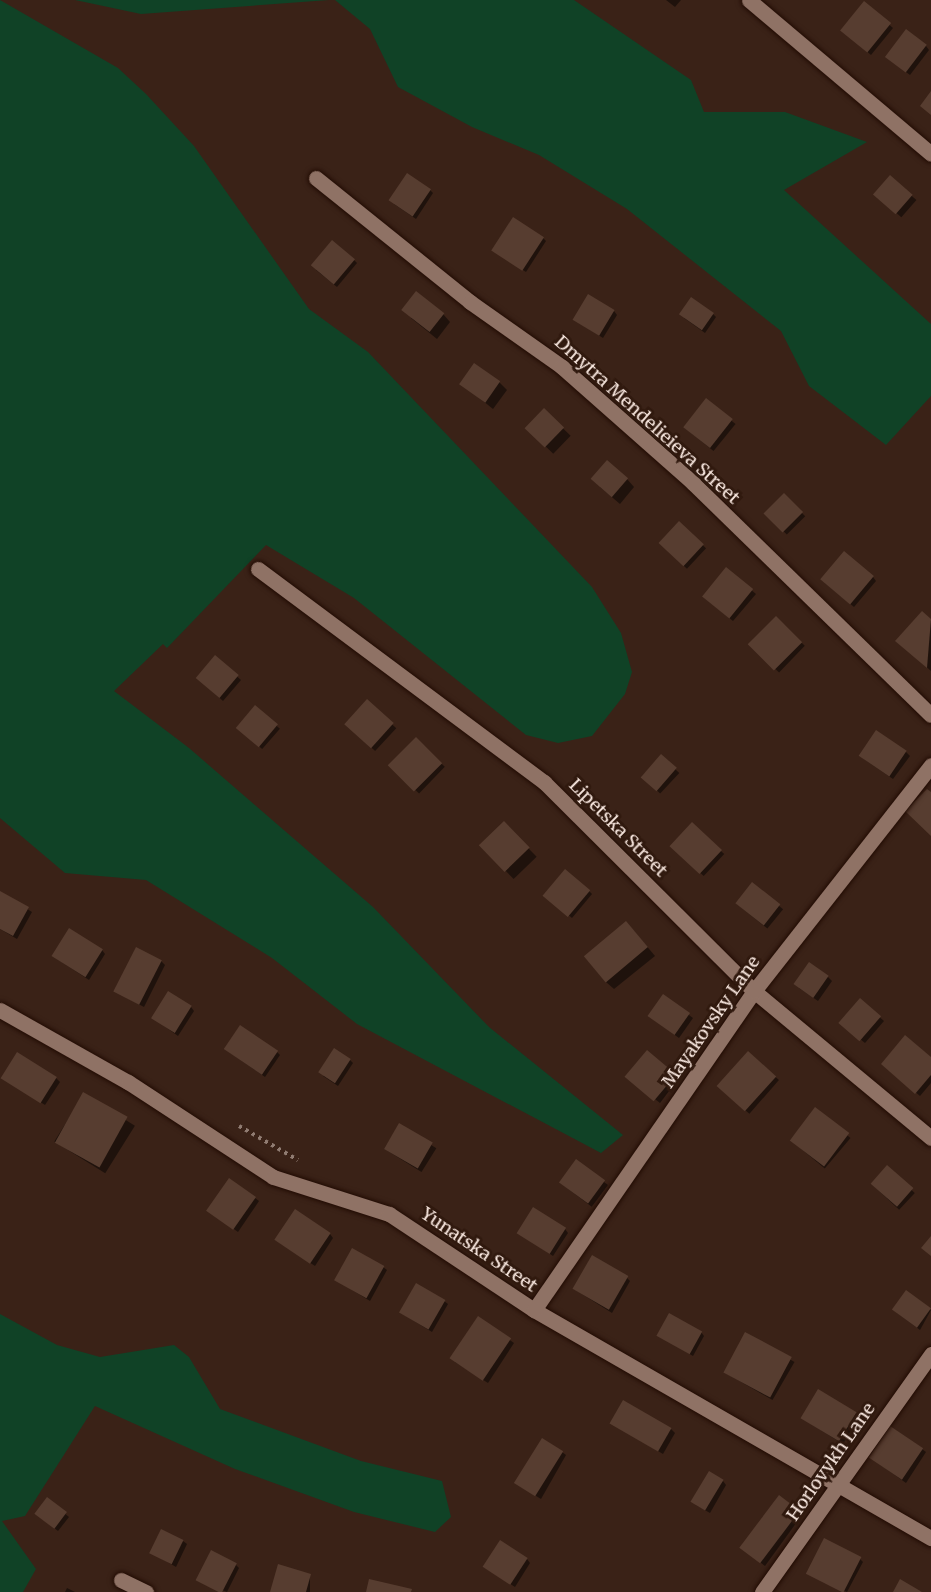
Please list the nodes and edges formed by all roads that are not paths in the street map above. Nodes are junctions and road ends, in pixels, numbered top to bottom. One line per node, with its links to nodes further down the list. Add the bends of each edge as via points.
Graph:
1 (749, 0): 2 (street)
2 (931, 154)
3 (316, 178): 5 (street, Dmytra Mendelieieva Street, via 471,302 562,367 693,483)
4 (258, 569): 7 (street, Lipetska Street, via 544,782)
5 (931, 715)
6 (931, 765): 7 (street, Mayakovsky Lane)
7 (754, 991): 9 (street, Lipetska Street); 10 (street, Mayakovsky Lane)
8 (0, 1010): 10 (street, Yunatska Street, via 128,1082 273,1177 389,1214)
9 (931, 1138)
10 (534, 1310): 12 (street, Yunatska Street)
11 (931, 1354): 12 (street, Horlovykh Lane)
12 (840, 1484): 13 (street, Yunatska Street); 16 (street, Horlovykh Lane)
13 (931, 1538)
14 (121, 1581): 15 (street)
15 (146, 1592)
16 (762, 1592)

